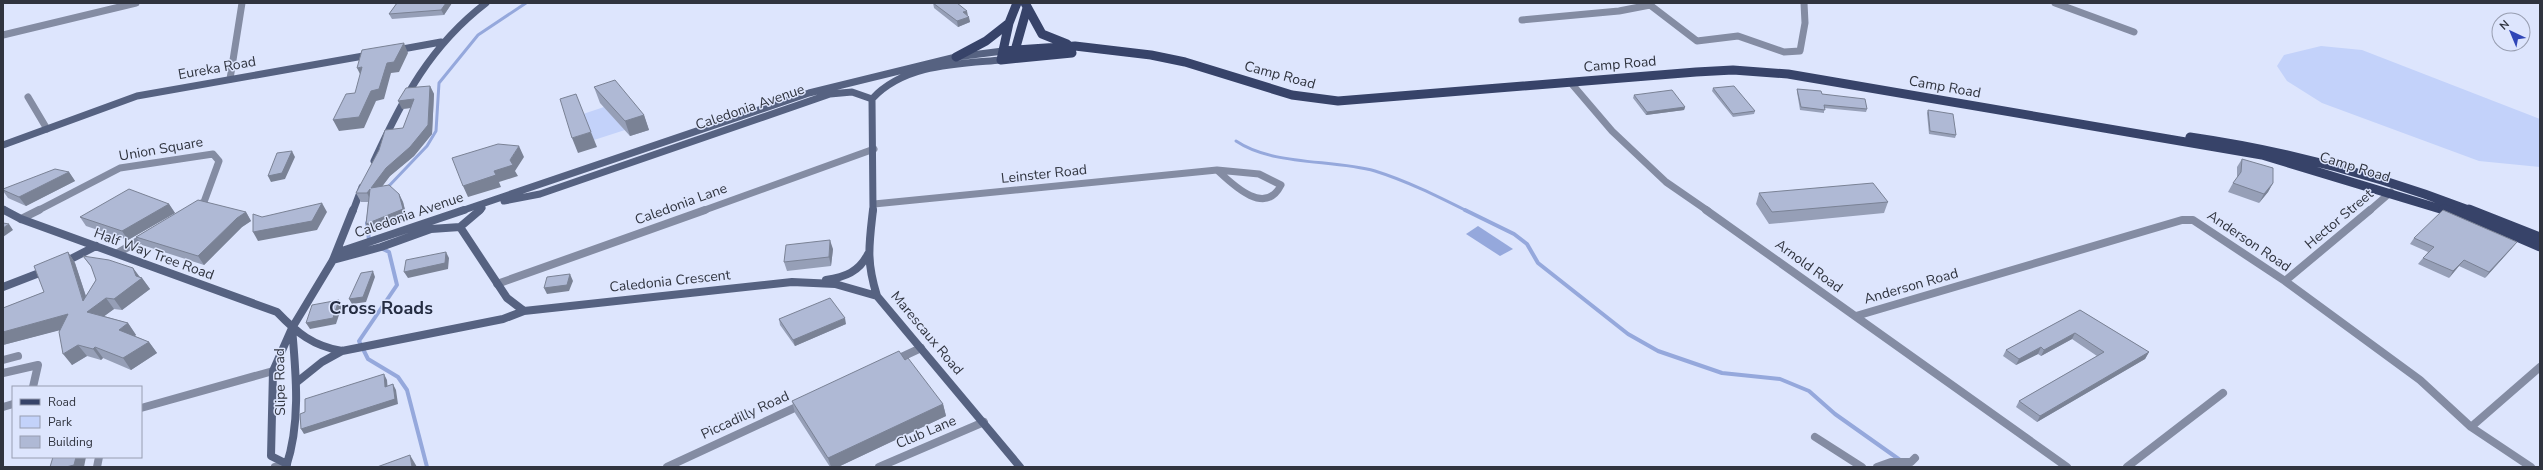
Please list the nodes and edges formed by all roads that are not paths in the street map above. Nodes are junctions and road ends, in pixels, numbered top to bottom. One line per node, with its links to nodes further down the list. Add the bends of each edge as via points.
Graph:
1 (136, 3): 11 (street)
2 (242, 3): 20 (street)
3 (486, 3): 12 (main road)
4 (1017, 3): 9 (main road)
5 (1804, 3): 8 (street, via 1805,23 1800,51 1784,52 1738,36 1697,41 1650,5 1620,11)
6 (2055, 3): 10 (street)
7 (1026, 6): 13 (main road, via 1042,34); 17 (main road)
8 (1522, 20)
9 (1009, 23): 18 (main road); 19 (main road, via 992,37)
10 (2134, 32)
11 (3, 35)
12 (441, 42): 15 (main road); 28 (main road, via 404,94)
13 (1075, 46): 14 (main road, Camp Road); 17 (main road, Camp Road)
14 (1089, 49): 17 (main road, Camp Road); 21 (main road, Camp Road, via 1115,50 1165,58 1317,100 1407,97)
15 (388, 52)
16 (373, 54): 20 (main road, Eureka Road)
17 (1014, 54): 18 (main road, Caledonia Avenue)
18 (1002, 55): 19 (main road, Caledonia Avenue); 23 (main road, Caledonia Avenue, via 906,76 883,86)
19 (956, 57): 32 (main road, Caledonia Avenue, via 809,94)
20 (230, 79): 24 (main road, Eureka Road, via 137,96)
21 (1571, 83): 25 (main road, Camp Road, via 1726,70 1788,74); 52 (street, Arnold Road, via 1612,132 1666,182)
22 (28, 97): 24 (street)
23 (872, 99): 27 (main road, Marescaux Road); 32 (main road, Caledonia Avenue, via 852,92 830,94 540,194)
24 (47, 129): 26 (main road, Eureka Road)
25 (2156, 136): 31 (main road, Camp Road, via 2291,161); 39 (main road, Camp Road, via 2215,140 2311,159 2499,220)
26 (3, 145)
27 (874, 149): 33 (main road, Marescaux Road); 48 (street, Caledonia Lane)
28 (371, 168)
29 (1217, 170): 29 (street, Leinster Road, via 1253,171 1281,185 1271,196 1248,197); 33 (street, Leinster Road)
30 (364, 182): 45 (main road)
31 (2391, 192): 42 (main road, Camp Road, via 2496,227); 46 (street, Hector Street)
32 (491, 202): 37 (main road, via 465,220); 40 (main road, Caledonia Avenue)
33 (874, 204): 44 (main road, Marescaux Road)
34 (3, 210): 36 (main road, Half Way Tree Road)
35 (191, 210): 36 (street, Union Square, via 204,202 219,161 213,154 120,168)
36 (21, 219): 41 (main road, Half Way Tree Road)
37 (460, 227): 40 (main road, via 438,227); 48 (main road)
38 (158, 229): 43 (street)
39 (2540, 238)
40 (380, 243): 45 (main road, Caledonia Avenue, via 365,245); 45 (main road, via 373,249)
41 (96, 246): 43 (main road, Half Way Tree Road); 49 (main road, via 66,262)
42 (2540, 246)
43 (118, 253): 53 (main road, Half Way Tree Road, via 277,312)
44 (868, 254): 47 (main road, Caledonia Crescent, via 853,273 842,278); 50 (main road, Marescaux Road, via 869,271)
45 (334, 256): 53 (main road)
46 (2285, 281): 52 (street, Anderson Road, via 2200,223 2185,219); 68 (street, Anderson Road, via 2420,380)
47 (819, 282): 50 (main road, Caledonia Crescent, via 848,286); 51 (main road, Caledonia Crescent, via 691,292)
48 (497, 284): 51 (main road, via 507,298)
49 (3, 287)
50 (877, 296): 54 (main road, Marescaux Road)
51 (524, 311): 55 (main road, Caledonia Crescent, via 496,321)
52 (1856, 316): 78 (street, Arnold Road)
53 (292, 328): 55 (main road, Caledonia Crescent, via 313,345); 60 (main road, Slipe Road); 62 (main road, Slipe Road)
54 (922, 348): 58 (street); 67 (main road, Marescaux Road)
55 (342, 351): 62 (main road, via 322,362)
56 (18, 356): 57 (street)
57 (3, 360)
58 (886, 365)
59 (2540, 367): 68 (street)
60 (273, 371): 66 (street); 71 (main road, Slipe Road, via 271,456)
61 (3, 373): 63 (street, via 38,365)
62 (297, 382): 71 (main road, Slipe Road, via 293,447)
63 (33, 386)
64 (2223, 393): 79 (street)
65 (809, 401): 73 (street, Piccadilly Road)
66 (142, 408)
67 (984, 422): 74 (street, Club Lane); 75 (main road, Marescaux Road)
68 (2472, 427): 80 (street, Anderson Road)
69 (1815, 437): 76 (street)
70 (1914, 458): 77 (street, via 1911,462 1892,462)
71 (287, 465): 72 (street)
72 (275, 467)
73 (667, 467)
74 (879, 467)
75 (1020, 467)
76 (1862, 467)
77 (1877, 467)
78 (2067, 467)
79 (2127, 467)
80 (2531, 467)

